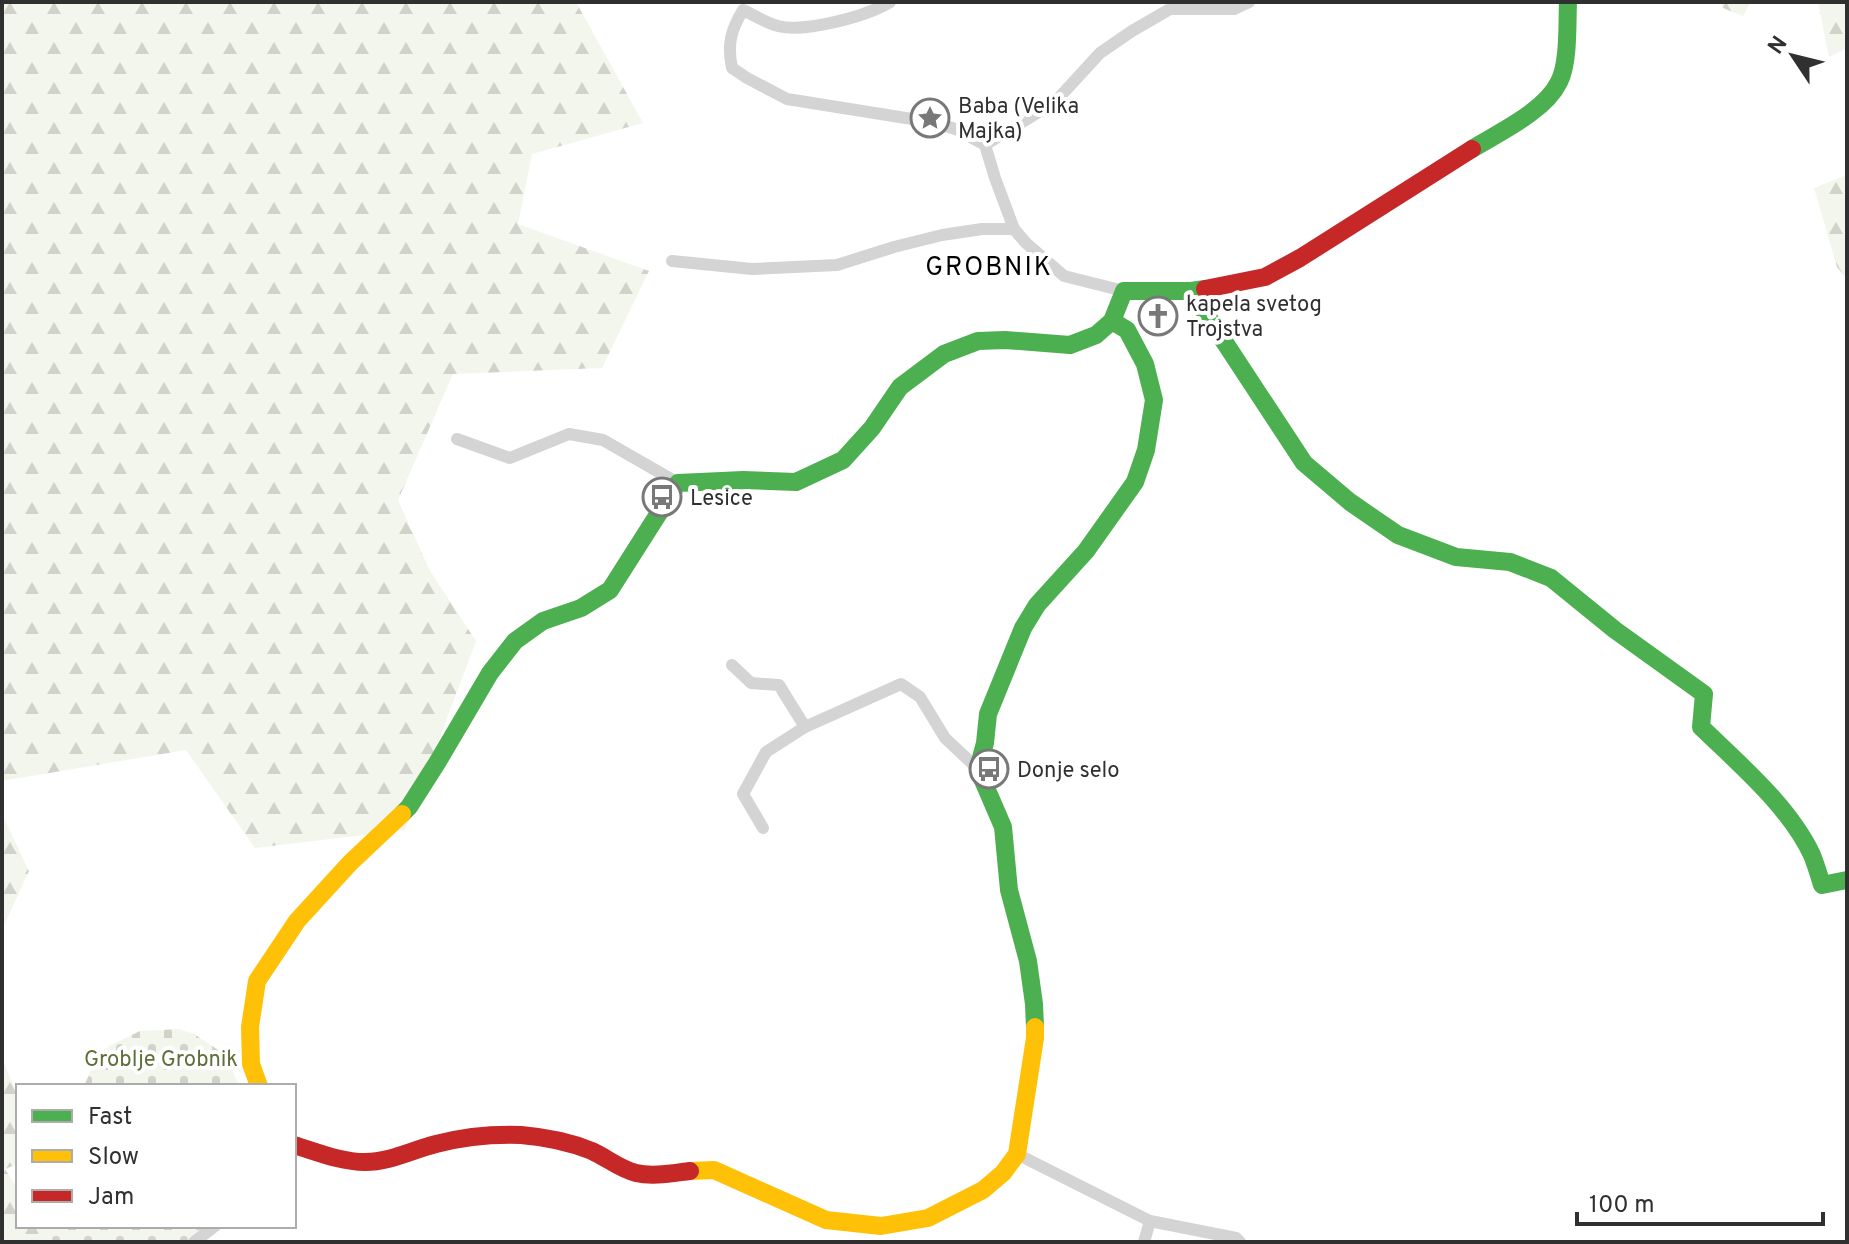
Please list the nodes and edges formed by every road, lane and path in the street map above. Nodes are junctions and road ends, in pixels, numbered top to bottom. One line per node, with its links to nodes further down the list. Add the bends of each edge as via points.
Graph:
1 (890, 2): 4 (street, via 840,21 802,28 778,26)
2 (1249, 2): 5 (street, via 1234,9 1170,9 1100,53 1055,102)
3 (1568, 2): 9 (street, via 1560,81 1542,105 1265,277)
4 (745, 6): 5 (street, via 733,27 730,60 732,68 747,78 787,99 937,123)
5 (985, 145): 6 (street)
6 (1014, 229): 7 (street, via 942,235 837,265 752,269); 8 (street, via 1064,276)
7 (672, 261)
8 (1124, 291): 9 (street); 10 (street)
9 (1191, 291): 17 (street, via 1304,463 1398,535 1456,557 1510,562 1551,578 1704,694 1701,727 1795,830 1822,885)
10 (1112, 321): 12 (street, via 1096,335 1070,345 978,341 944,354 900,387 843,460 796,482); 15 (street, via 1127,330 1145,364 1154,400 1146,450 1135,482 1023,628 988,714)
11 (457, 439): 12 (street, via 510,458 569,434 603,440)
12 (678, 483): 18 (street, via 610,590 581,608 543,621 515,641 409,807 297,921 257,981 250,1027 251,1064)
13 (732, 665): 14 (street, via 751,683 779,685)
14 (805, 727): 15 (street, via 901,684 920,697 945,738); 16 (street, via 766,752 743,794)
15 (978, 769): 20 (street, via 1003,827 1009,890 1034,1004 1035,1038)
16 (763, 828)
17 (1847, 880)
18 (258, 1084)
19 (296, 1146): 20 (street, via 363,1162 466,1139 550,1139 591,1151 635,1173 714,1170 826,1220 881,1226 928,1218 983,1190)
20 (1017, 1154): 21 (street)
21 (1150, 1221): 24 (street); 25 (street)
22 (212, 1228): 23 (street)
23 (194, 1242)
24 (1144, 1242)
25 (1240, 1242)

